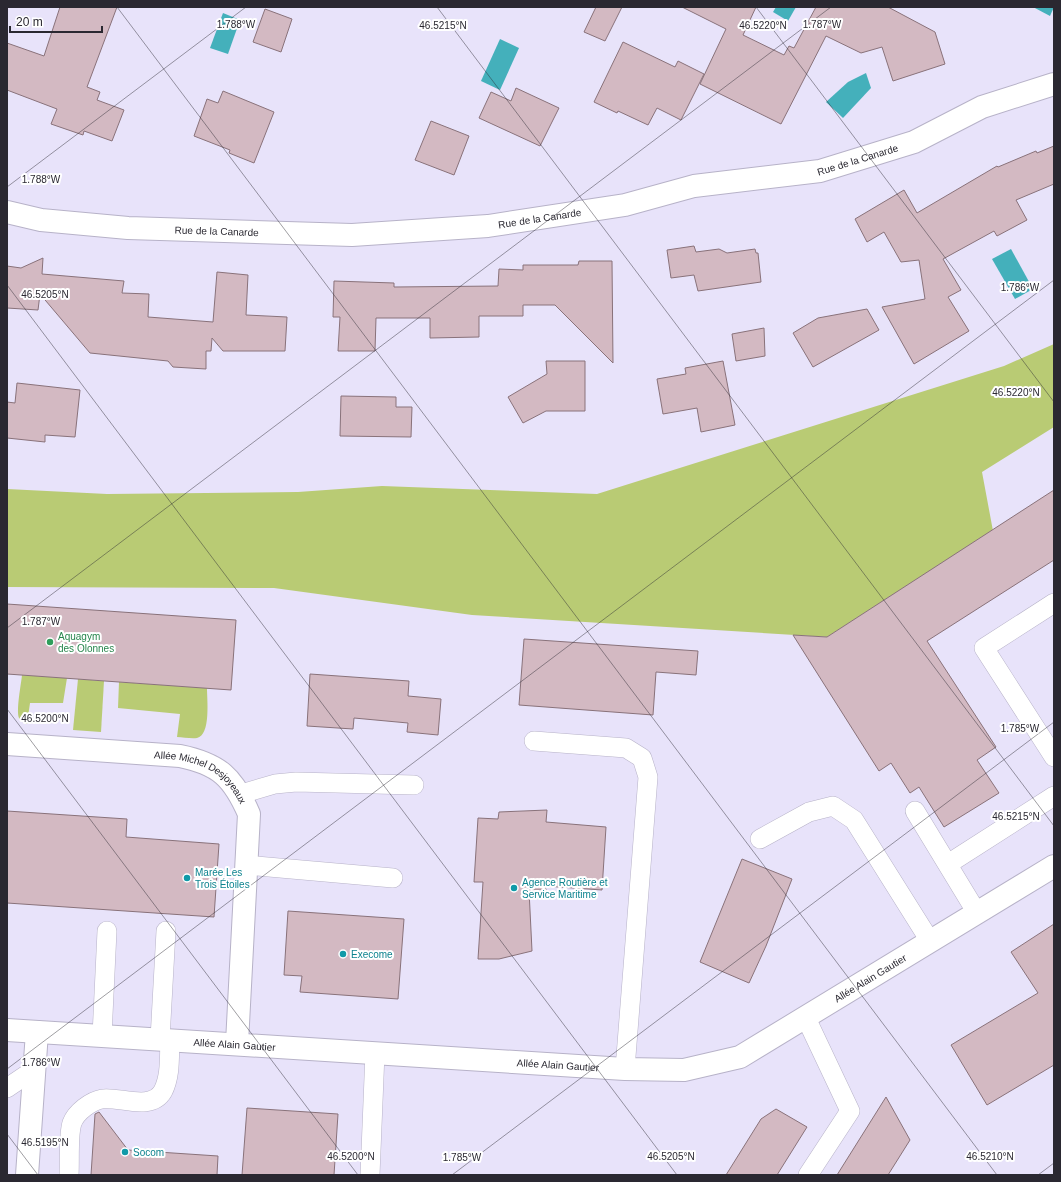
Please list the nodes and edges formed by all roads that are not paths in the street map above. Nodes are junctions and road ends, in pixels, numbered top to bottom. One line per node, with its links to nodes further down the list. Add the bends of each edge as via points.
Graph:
1 (1054, 84): 2 (street, Rue de la Canarde, via 982,107 914,142 820,171 694,186 625,205 488,226 352,235 128,228 41,220)
2 (7, 212)
3 (1054, 603): 6 (lane, via 984,648)
4 (534, 741): 28 (lane, via 626,748 642,758 648,777)
5 (7, 744): 8 (street, Allée Michel Desjoyeaux, via 180,756 200,760 220,769)
6 (1054, 758)
7 (414, 785): 8 (lane, via 296,782 275,784)
8 (241, 794): 13 (street, Allée Michel Desjoyeaux, via 249,814)
9 (1054, 796): 12 (lane)
10 (915, 811): 12 (lane)
11 (760, 839): 19 (lane, via 809,812 833,806 854,820)
12 (948, 864): 16 (lane)
13 (246, 865): 15 (lane); 25 (street, Allée Michel Desjoyeaux)
14 (1054, 866): 16 (street, Allée Alain Gautier)
15 (394, 878)
16 (977, 912): 19 (street, Allée Alain Gautier)
17 (107, 931): 23 (lane)
18 (166, 931): 24 (lane)
19 (930, 941): 20 (street, Allée Alain Gautier)
20 (806, 1018): 28 (street, Allée Alain Gautier, via 740,1057 684,1070); 33 (lane, via 850,1111)
21 (7, 1030): 22 (street, Allée Alain Gautier)
22 (37, 1032): 23 (street, Allée Alain Gautier); 27 (street)
23 (102, 1036): 24 (street, Allée Alain Gautier)
24 (165, 1039): 25 (street, Allée Alain Gautier); 31 (lane, via 168,1078 162,1092 151,1101 102,1099 81,1110 72,1123)
25 (237, 1044): 26 (street, Allée Alain Gautier)
26 (375, 1053): 28 (street, Allée Alain Gautier); 32 (lane)
27 (35, 1069): 29 (lane); 30 (street)
28 (625, 1069)
29 (7, 1088)
30 (27, 1175)
31 (69, 1175)
32 (370, 1175)
33 (808, 1175)

